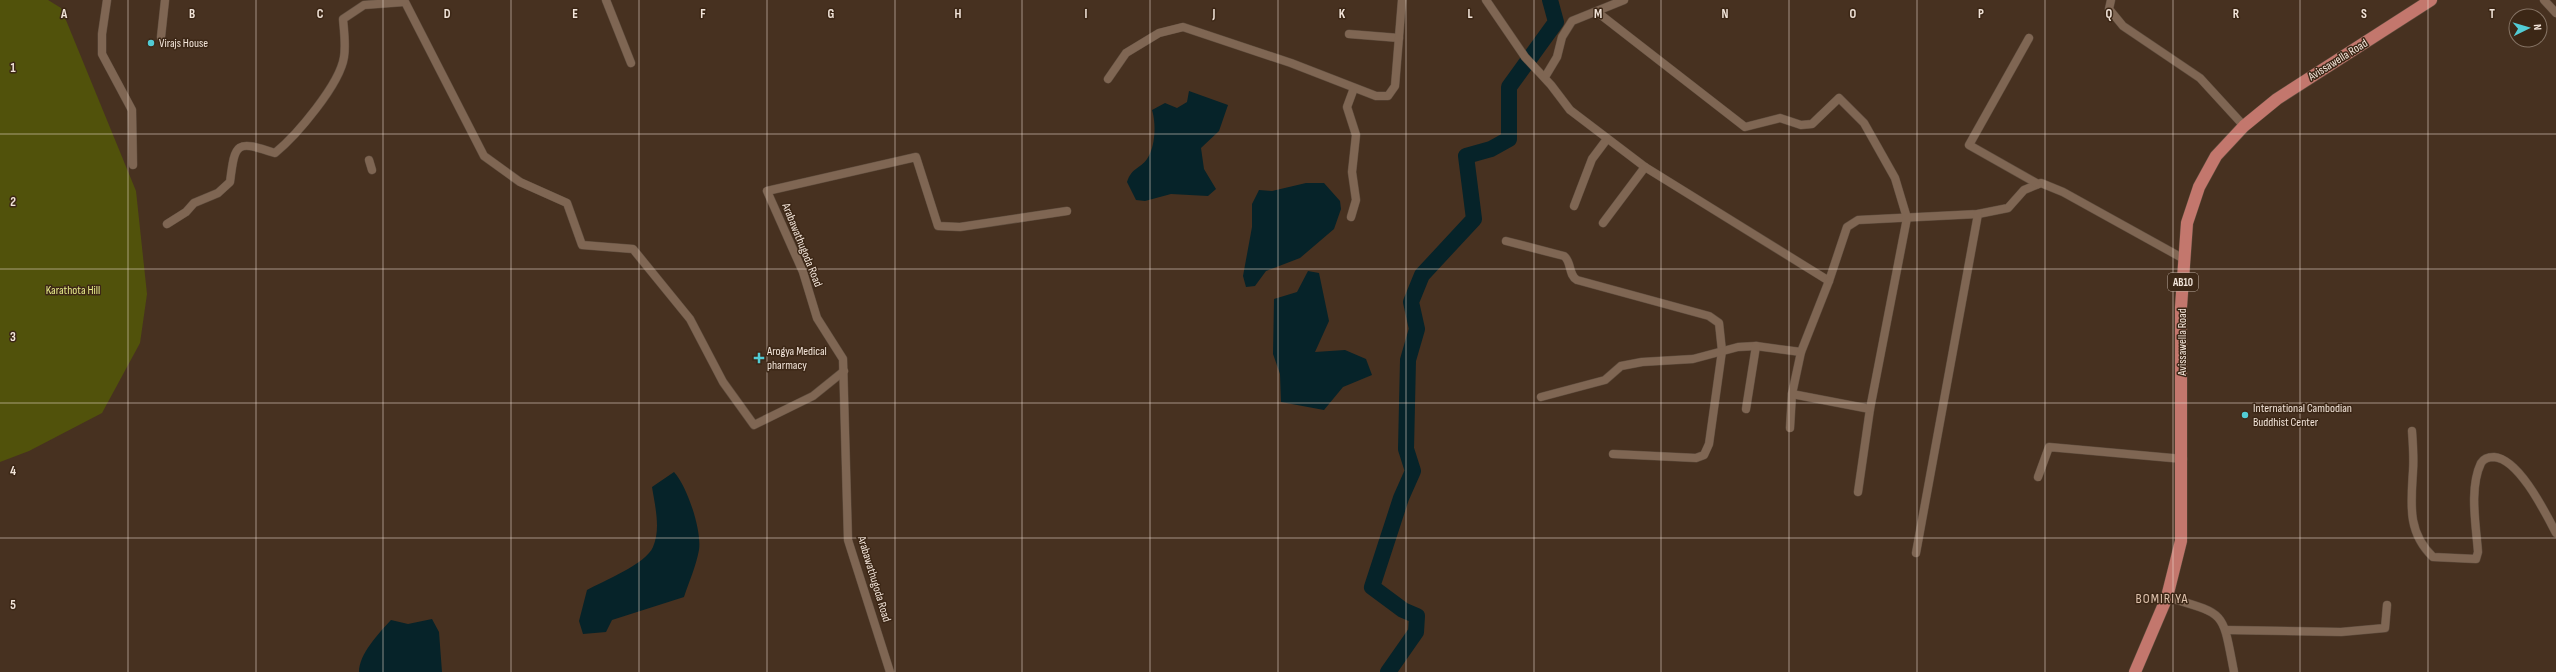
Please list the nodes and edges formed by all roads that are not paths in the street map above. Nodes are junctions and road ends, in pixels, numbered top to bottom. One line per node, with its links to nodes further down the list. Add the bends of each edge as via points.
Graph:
1 (107, 0): 24 (street, via 102,54 132,110)
2 (165, 0): 14 (street)
3 (606, 0): 17 (street)
4 (1402, 0): 15 (street)
5 (1486, 0): 18 (street, via 1525,56)
6 (1624, 0): 11 (street)
7 (2111, 0): 21 (street, via 2109,9 2123,26 2200,78)
8 (2431, 0): 21 (main road, Avissawella Road / AB10, via 2277,99)
9 (2544, 0): 12 (street)
10 (404, 1): 34 (street, via 364,5 344,19 344,57 336,81 288,142 275,153 249,144 239,147 233,154 230,182 218,192 194,203 186,212); 41 (street, via 484,156 520,182 567,203 582,245 633,249 690,320 722,382 754,425 813,396)
11 (1597, 12): 18 (street, via 1572,21 1562,37 1557,57); 32 (street, via 1745,128 1780,118 1801,125 1812,124 1839,98 1864,123 1895,178)
12 (2556, 13)
13 (1349, 34): 15 (street)
14 (161, 37)
15 (1399, 38): 20 (street, via 1395,86 1388,96 1381,97)
16 (2029, 38): 27 (street, via 1969,145)
17 (631, 63)
18 (1545, 78): 22 (street, via 1570,110)
19 (1108, 79): 20 (street, via 1126,53 1159,33 1183,27 1291,63)
20 (1354, 88): 31 (street, via 1347,107 1356,135 1352,172 1356,200)
21 (2244, 126): 36 (main road, Avissawella Road / AB10, via 2216,156 2199,187 2187,223)
22 (1607, 139): 25 (street); 28 (street, via 1592,159)
23 (368, 160): 26 (street)
24 (133, 165)
25 (1645, 168): 33 (street); 37 (street)
26 (372, 170)
27 (2038, 184): 30 (street, via 2024,190 2008,208); 36 (street, via 2063,192)
28 (1574, 206)
29 (1066, 211): 41 (street, Arabawathugoda Road, via 960,227 938,226 916,157 768,191 803,272 816,318 843,359)
30 (1978, 214): 32 (street); 53 (street)
31 (1351, 217)
32 (1907, 218): 37 (street, via 1858,220 1847,227); 45 (street)
33 (1603, 223)
34 (166, 224)
35 (1506, 241): 39 (street, via 1564,256 1573,277 1577,280 1714,319 1719,323)
36 (2184, 259): 49 (main road, Avissawella Road / AB10, via 2181,307)
37 (1829, 281): 40 (street)
38 (1756, 346): 39 (street); 40 (street); 44 (street)
39 (1722, 351): 43 (street, via 1692,359 1621,366 1605,380); 48 (street, via 1709,444 1704,455 1696,458)
40 (1801, 352): 42 (street)
41 (844, 371): 57 (street, Arabawathugoda Road, via 848,540)
42 (1792, 394): 45 (street); 46 (street)
43 (1541, 397)
44 (1746, 409)
45 (1870, 409): 51 (street)
46 (1790, 428)
47 (2412, 431): 52 (street, via 2410,496 2414,527 2422,546 2433,557 2476,559 2477,476 2482,462 2488,457 2501,458 2512,466 2527,484)
48 (1613, 454)
49 (2183, 459): 50 (street, via 2049,447); 54 (main road, Avissawella Road / AB10, via 2181,541)
50 (2038, 477)
51 (1858, 492)
52 (2556, 533)
53 (1916, 553)
54 (2167, 597): 56 (street, via 2212,611 2222,621); 58 (main road, Avissawella Road / AB10)
55 (2387, 605): 56 (street, via 2385,628 2341,632)
56 (2226, 630): 59 (street)
57 (890, 672)
58 (2135, 672)
59 (2234, 672)

